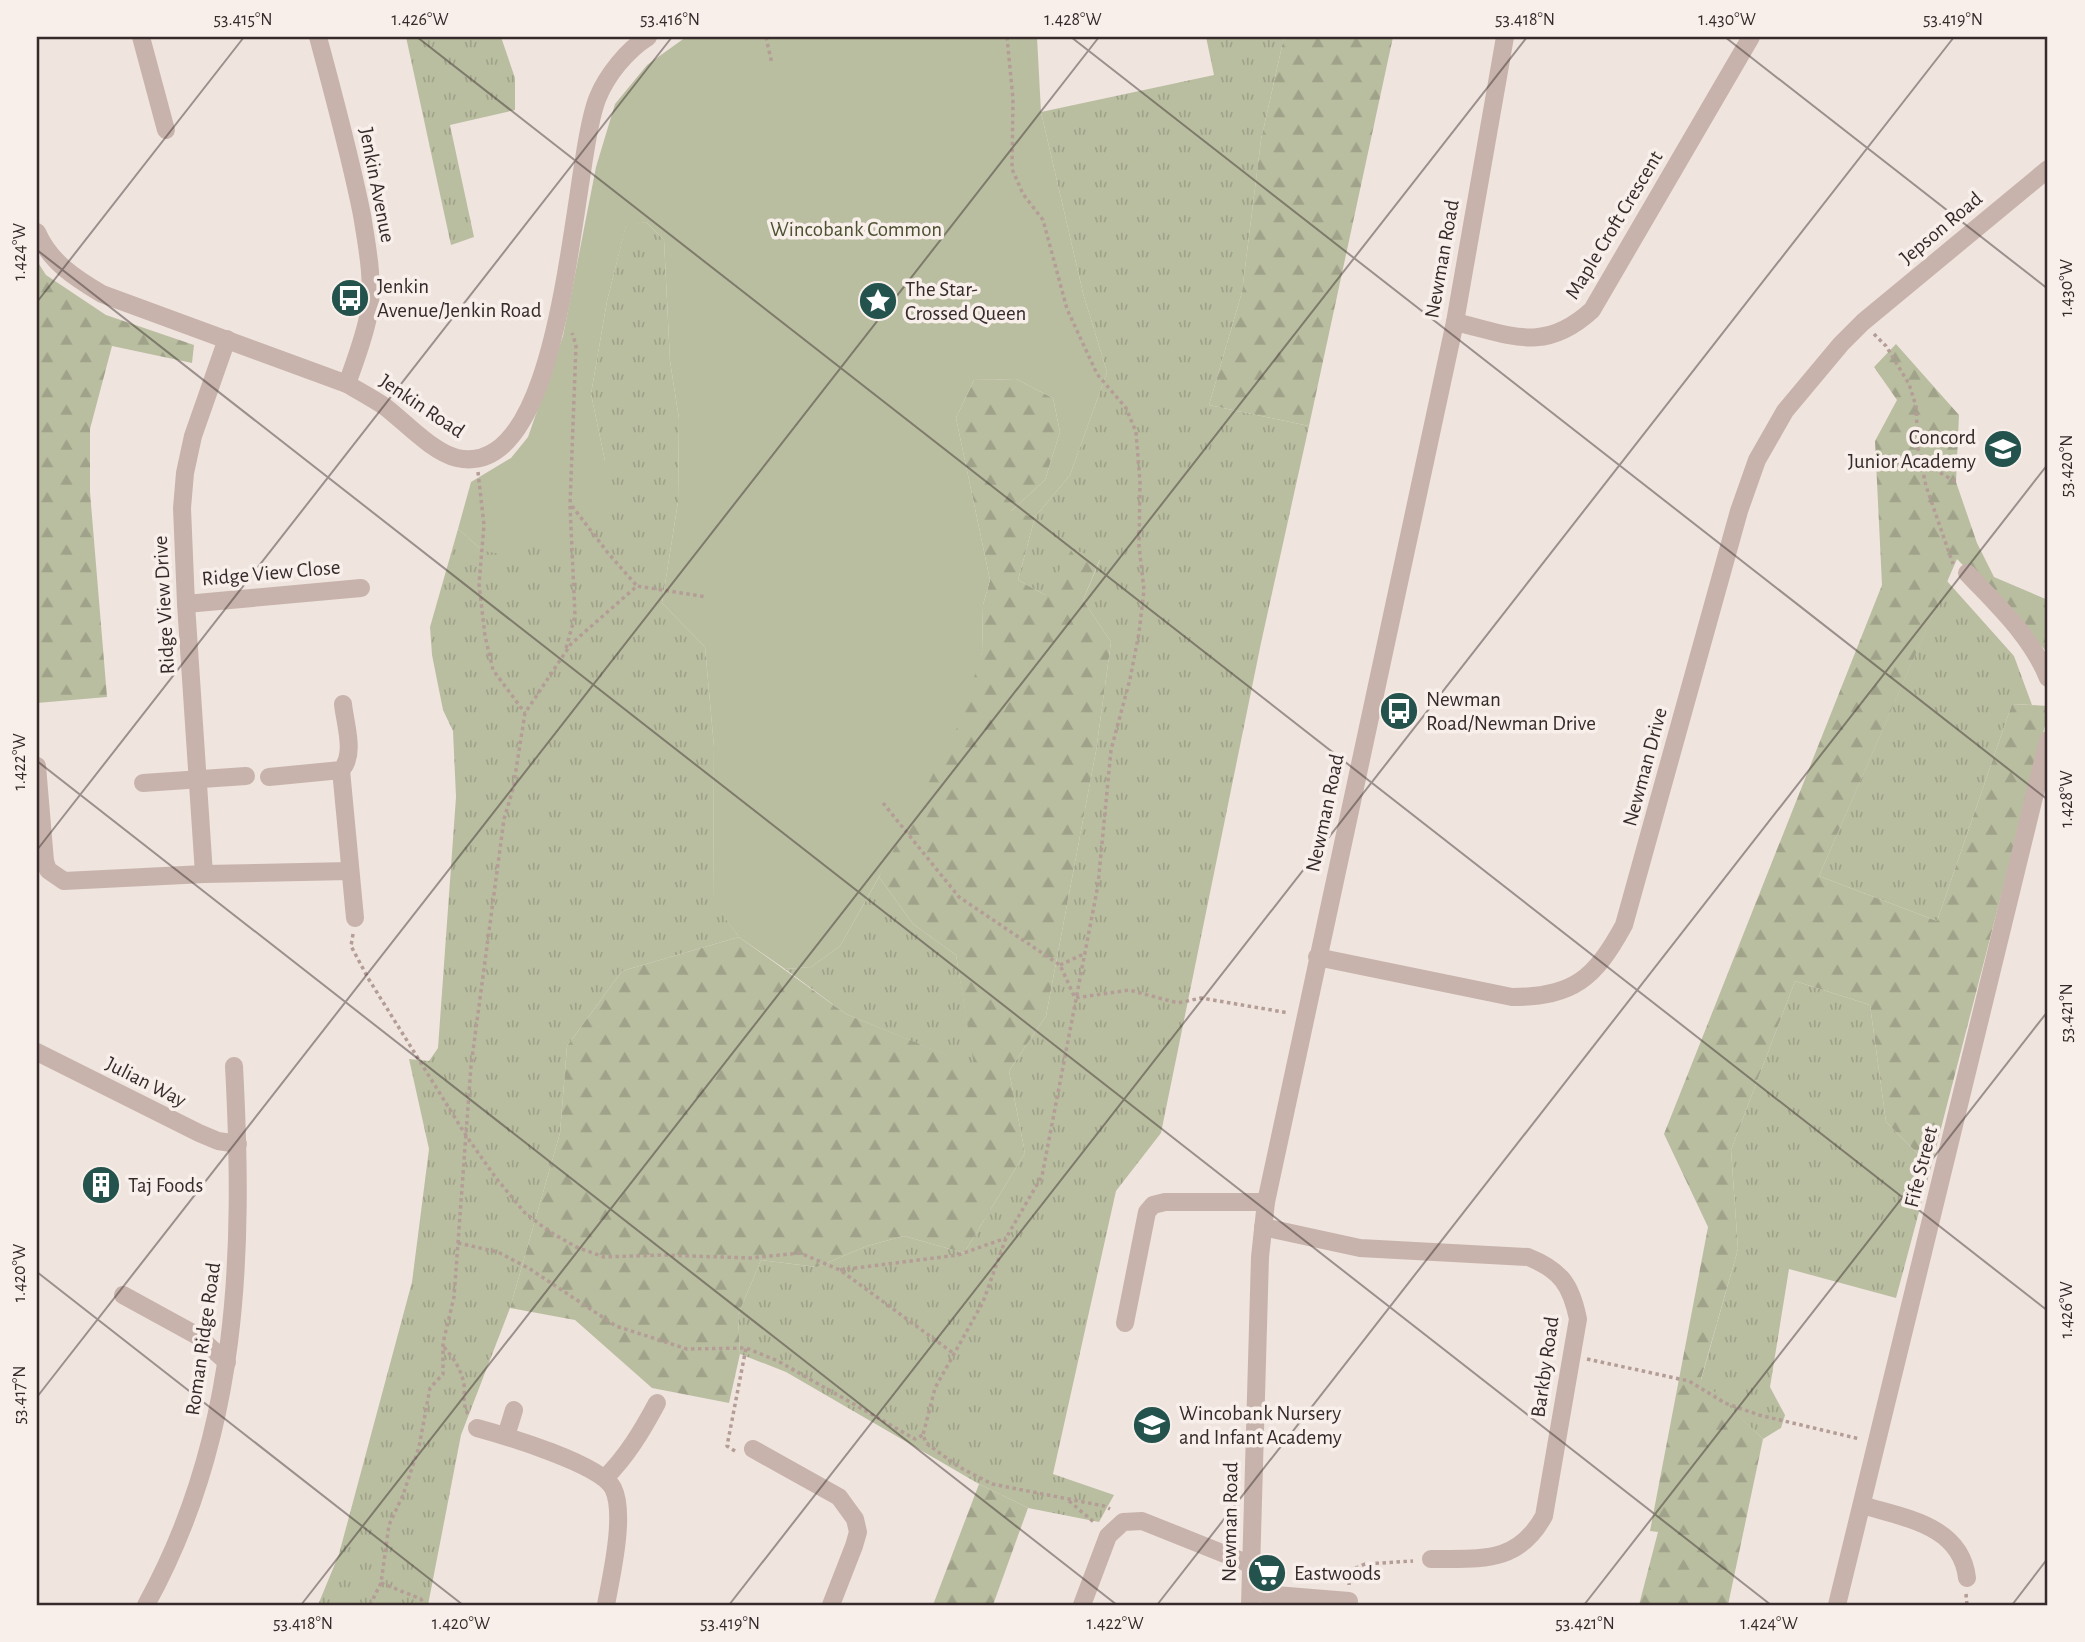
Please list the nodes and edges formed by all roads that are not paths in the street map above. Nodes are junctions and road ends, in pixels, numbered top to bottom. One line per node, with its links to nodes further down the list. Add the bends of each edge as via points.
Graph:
1 (141, 37): 6 (street)
2 (317, 37): 12 (street, Jenkin Avenue, via 354,178 369,267 370,311)
3 (648, 37): 12 (street, Jenkin Road, via 624,57 597,98 556,321 524,420 501,447 478,459 456,458)
4 (1505, 37): 9 (street, Newman Road)
5 (1751, 37): 9 (street, Maple Croft Crescent, via 1592,310 1564,332 1545,338 1526,339)
6 (166, 130)
7 (2048, 169): 10 (street, Jepson Road)
8 (37, 232): 11 (street, Jenkin Road, via 58,264 102,294)
9 (1455, 322): 28 (street, Newman Road)
10 (1863, 322): 28 (street, Newman Drive, via 1785,411 1757,460 1738,511 1624,925 1609,953 1590,975 1542,997 1512,997)
11 (227, 340): 12 (street, Jenkin Road); 15 (street, Ridge View Drive, via 185,472)
12 (347, 384)
13 (1967, 573): 16 (street, via 2020,630)
14 (360, 588): 15 (street, Ridge View Close)
15 (186, 604): 23 (street, Ridge View Drive)
16 (2048, 678)
17 (343, 704): 20 (street, via 349,756)
18 (2048, 740): 43 (street, Fife Street)
19 (37, 766): 26 (street, via 45,861 55,876 64,881)
20 (341, 770): 22 (street); 25 (street)
21 (246, 776): 23 (street)
22 (269, 778)
23 (198, 780): 24 (street); 26 (street, Ridge View Drive)
24 (143, 783)
25 (350, 871): 26 (street); 27 (street)
26 (204, 874)
27 (355, 918)
28 (1317, 957): 32 (street, Newman Road)
29 (37, 1052): 31 (street, Julian Way, via 199,1133)
30 (234, 1066): 31 (street, Roman Ridge Road)
31 (238, 1144): 36 (street, Roman Ridge Road, via 239,1242)
32 (1266, 1202): 33 (street, Newman Road); 35 (street, via 1153,1205 1147,1212)
33 (1263, 1227): 44 (street, Barkby Road, via 1360,1248 1528,1257 1562,1277 1573,1295 1578,1319 1544,1517 1535,1532 1505,1555); 45 (street, Newman Road)
34 (123, 1295): 36 (street, via 196,1335)
35 (1125, 1323)
36 (227, 1362): 49 (street, Roman Ridge Road, via 205,1466 165,1572)
37 (657, 1403): 42 (street, via 635,1443)
38 (514, 1410): 40 (street)
39 (477, 1428): 40 (street)
40 (506, 1436): 42 (street)
41 (752, 1449): 51 (street, via 839,1497 855,1519 858,1532)
42 (605, 1478): 50 (street, via 616,1502 617,1546)
43 (1862, 1505): 46 (street, via 1943,1533 1963,1556); 53 (street, Fife Street)
44 (1431, 1559)
45 (1252, 1565): 47 (street, Newman Road); 52 (street, via 1142,1521 1119,1528)
46 (1967, 1578)
47 (1251, 1599): 48 (street)
48 (1349, 1601)
49 (146, 1605)
50 (606, 1605)
51 (831, 1605)
52 (1082, 1605)
53 (1837, 1605)

